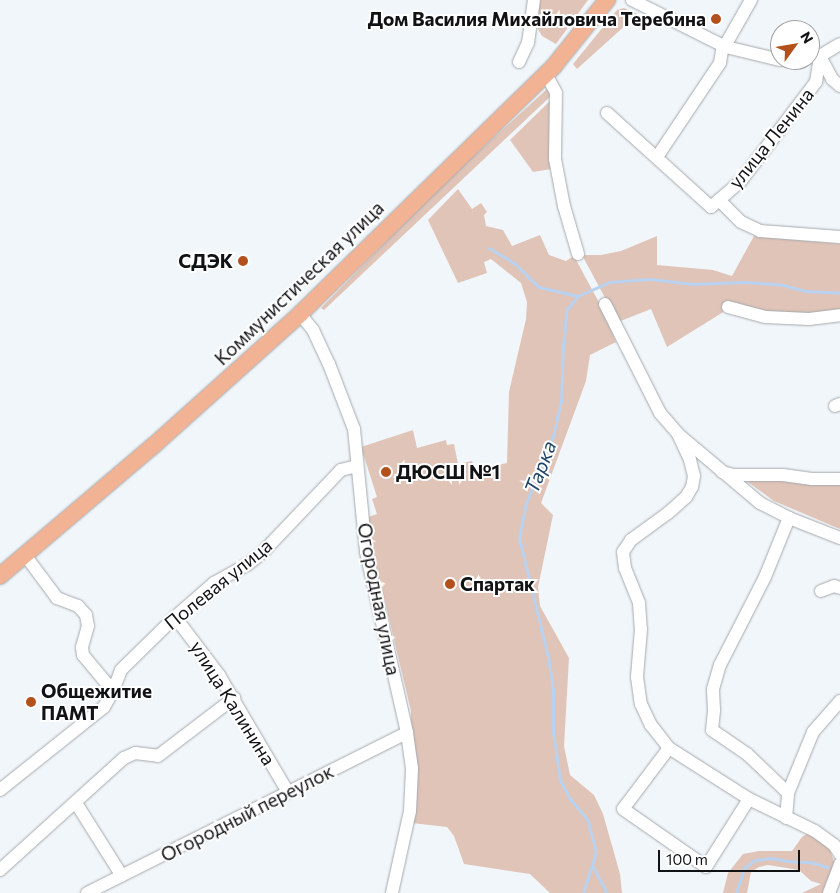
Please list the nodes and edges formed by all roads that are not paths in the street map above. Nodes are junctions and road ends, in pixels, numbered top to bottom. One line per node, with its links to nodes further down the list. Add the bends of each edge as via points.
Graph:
1 (534, 0): 9 (street, via 528,43)
2 (607, 0): 12 (main road, Коммунистическая улица)
3 (632, 0): 6 (street)
4 (750, 0): 6 (street)
5 (840, 44): 7 (street)
6 (726, 47): 8 (street); 15 (street, via 720,63)
7 (820, 54)
8 (770, 57)
9 (519, 62)
10 (820, 63): 13 (street)
11 (816, 70): 16 (street, улица Ленина, via 816,82 740,182)
12 (546, 74): 18 (street, via 556,93 555,159); 21 (main road, Коммунистическая улица)
13 (840, 86)
14 (607, 113): 15 (street)
15 (657, 157): 16 (street)
16 (715, 204): 17 (street, via 760,231)
17 (840, 238)
18 (578, 254)
19 (605, 304): 23 (street, via 660,413)
20 (728, 307): 22 (street, via 766,317 809,320)
21 (300, 314): 24 (street, Огородная улица, via 313,330 329,364 354,429); 29 (main road, Коммунистическая улица)
22 (840, 315)
23 (678, 434): 25 (street); 38 (street, via 690,460 694,476 692,487 668,513 631,540 623,552 625,568 639,603 641,629 637,677 641,704 651,725)
24 (357, 466): 33 (street, Полевая улица, via 341,470 262,552 214,583); 37 (street, Огородная улица, via 366,552)
25 (722, 472): 26 (street); 27 (street, via 760,503)
26 (840, 479)
27 (789, 518): 28 (street); 41 (street, via 712,689 712,730 747,754)
28 (840, 538)
29 (25, 555): 30 (main road, Коммунистическая улица); 34 (street, via 57,598 78,606 86,615 88,626 82,647 84,655)
30 (0, 576)
31 (840, 588): 32 (street, via 834,586)
32 (821, 591)
33 (175, 617): 34 (street, Полевая улица, via 121,670); 35 (street, улица Калинина)
34 (113, 692): 39 (street, Полевая улица, via 104,707)
35 (234, 698): 40 (street, улица Калинина); 43 (street, via 158,756 135,753 124,758)
36 (840, 701): 41 (street, via 813,732)
37 (407, 733): 40 (street, Огородный переулок); 50 (street, Огородная улица, via 412,769 410,811)
38 (669, 748): 42 (street); 42 (street, via 623,809 706,867)
39 (0, 790)
40 (288, 792): 48 (street, Огородный переулок)
41 (788, 792): 44 (street)
42 (749, 799): 44 (street)
43 (76, 803): 47 (street); 48 (street)
44 (786, 818): 45 (street, via 815,831 834,845)
45 (840, 854)
46 (840, 864): 51 (street)
47 (0, 870)
48 (122, 876): 49 (street, Огородный переулок)
49 (87, 893)
50 (392, 893)
51 (829, 893)

